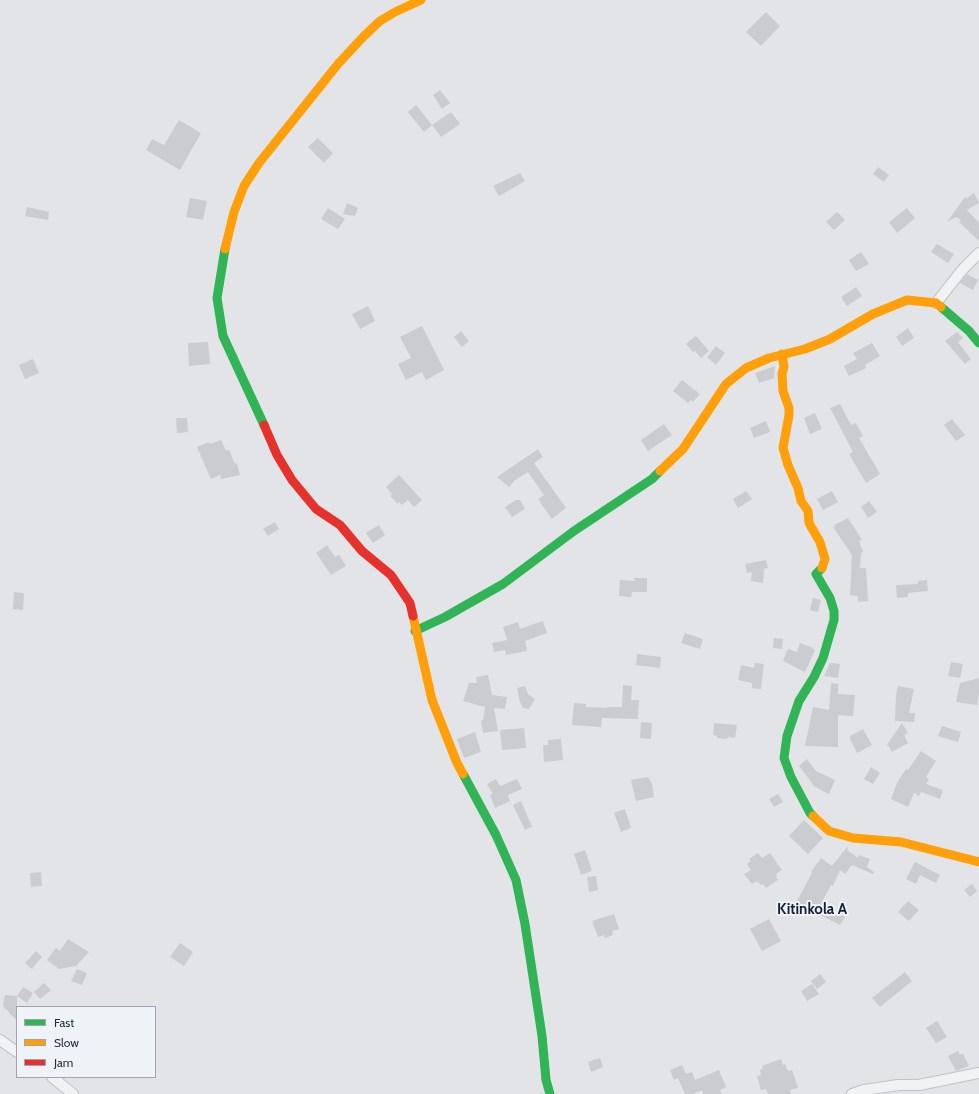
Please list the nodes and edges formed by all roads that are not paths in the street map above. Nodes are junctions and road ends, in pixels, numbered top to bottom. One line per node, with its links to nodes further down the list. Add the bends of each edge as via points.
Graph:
1 (420, 0): 6 (street, via 380,21 364,36 338,64 244,186 227,239 217,298 223,336 285,470 316,509 340,525 362,551 395,579 410,603)
2 (979, 253): 3 (street)
3 (936, 303): 4 (street); 5 (street, via 907,300 873,314 830,339)
4 (979, 343)
5 (782, 354): 6 (street, via 746,368 726,384 683,449 652,479 574,531 503,584); 7 (street, via 783,391 789,408 783,448 801,501 808,511 809,523 820,542 825,559 822,568 816,574 830,598 834,611 834,620 823,658 799,701 787,736 784,758 791,777 810,813 829,831 853,838 901,842)
6 (415, 631): 13 (street, via 432,700 457,764 496,835 516,880)
7 (979, 862)
8 (0, 1040): 9 (street)
9 (16, 1051)
10 (979, 1073): 14 (street, via 919,1085 898,1085)
11 (53, 1078): 12 (street)
12 (73, 1094)
13 (550, 1094)
14 (852, 1094)

